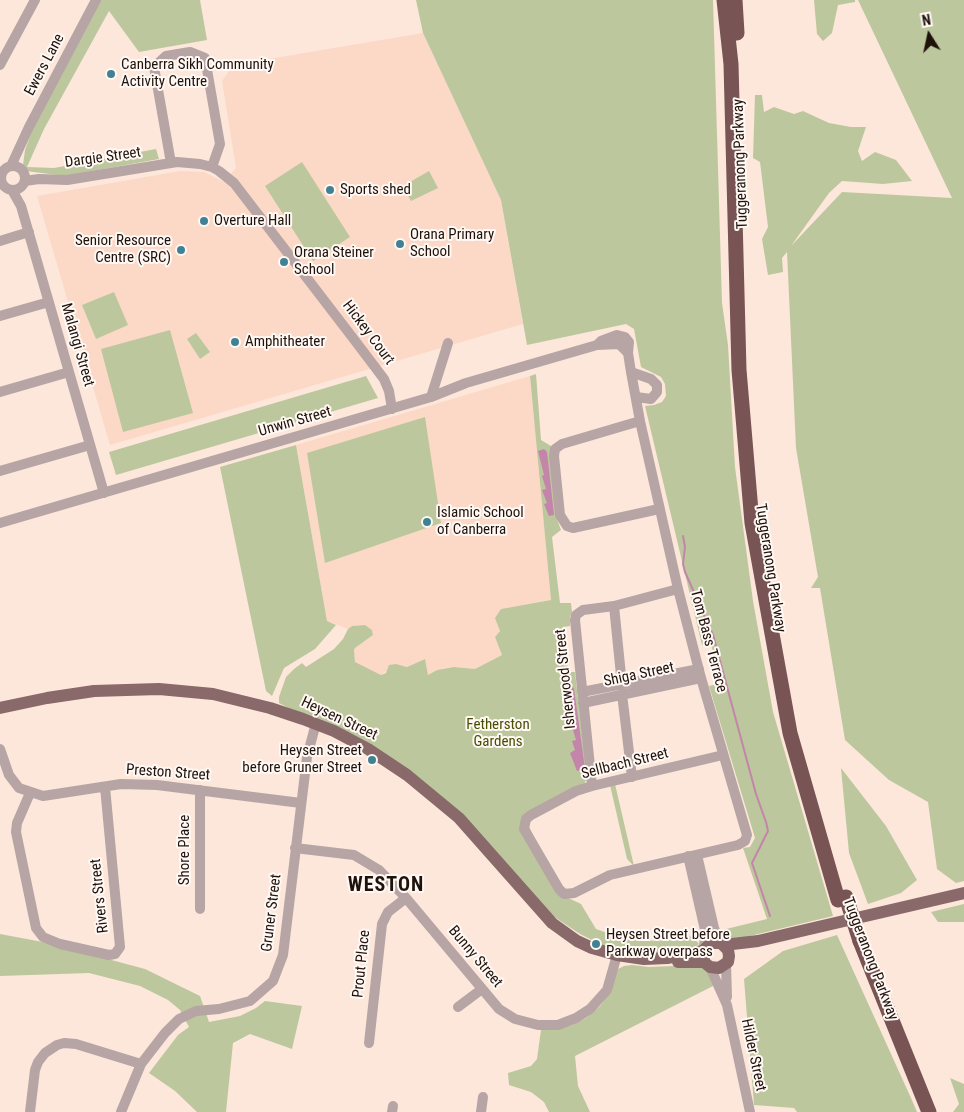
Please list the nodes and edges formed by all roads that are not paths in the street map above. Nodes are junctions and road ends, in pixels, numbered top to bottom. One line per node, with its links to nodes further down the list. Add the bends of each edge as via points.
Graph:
1 (35, 0): 5 (street)
2 (96, 0): 6 (street, Ewers Lane)
3 (724, 0): 48 (highway, Tuggeranong Parkway, via 731,64 739,370 752,523 790,733)
4 (735, 0): 48 (highway, Tuggeranong Parkway, via 748,367 761,518 792,698)
5 (0, 65)
6 (22, 144): 9 (street, Ewers Lane); 10 (street, Ewers Lane)
7 (170, 163): 8 (street, Hickey Court, via 188,162); 8 (street, via 154,67 166,56 190,52 205,58 220,144); 10 (street, Dargie Street, via 67,180)
8 (212, 167): 22 (street, Hickey Court, via 234,183 384,379)
9 (4, 169): 10 (street, Dargie Street, via 15,166); 10 (street, Malangi Street, via 3,184)
10 (21, 180): 11 (street, Malangi Street, via 21,206)
11 (29, 232): 12 (street); 13 (street, Malangi Street)
12 (0, 239)
13 (49, 302): 14 (street); 17 (street, Malangi Street)
14 (0, 316)
15 (448, 343): 21 (street)
16 (628, 353): 18 (street, Tom Bass Terrace); 21 (street, Unwin Street, via 629,342 625,337 612,336 597,345 466,384)
17 (69, 372): 19 (street); 24 (street, Malangi Street)
18 (631, 372): 20 (street, Tom Bass Terrace); 20 (street, via 651,379 657,386 653,398)
19 (0, 392)
20 (636, 397): 23 (street, Tom Bass Terrace)
21 (431, 398): 22 (street, Unwin Street)
22 (392, 409): 26 (street, Unwin Street)
23 (640, 421): 27 (street, Tom Bass Terrace); 27 (street, via 562,444 555,449 560,515 567,526 573,528)
24 (90, 445): 25 (street); 26 (street, Malangi Street)
25 (0, 471)
26 (104, 493): 28 (street, Unwin Street)
27 (659, 509): 29 (street, Tom Bass Terrace)
28 (0, 523)
29 (678, 589): 30 (street, Isherwood Street); 31 (street, Tom Bass Terrace)
30 (614, 606): 32 (street); 33 (street, Isherwood Street, via 583,610 576,615)
31 (700, 673): 32 (street, Shiga Street); 37 (street, Tom Bass Terrace)
32 (622, 689): 33 (street, Shiga Street); 38 (street)
33 (583, 697): 39 (street, Isherwood Street)
34 (0, 708): 35 (main road, Heysen Street, via 94,692 159,690 213,694)
35 (316, 723): 43 (street, Gruner Street, via 307,757); 54 (main road, Heysen Street, via 368,749 407,775 459,818 552,923 597,954)
36 (0, 748): 42 (street, via 9,775 19,788)
37 (724, 756): 38 (street, Sellbach Street); 45 (street, Tom Bass Terrace, via 746,839 738,845)
38 (632, 777): 39 (street, Sellbach Street)
39 (592, 786): 45 (street, Sellbach Street, via 576,791 526,819 524,829 564,894 574,893 610,874)
40 (105, 787): 41 (street, Preston Street, via 157,785); 42 (street, Preston Street, via 42,796); 42 (street, Rivers Street, via 120,947 109,956 60,944 44,937 36,928 16,832)
41 (200, 790): 43 (street, Preston Street); 49 (street, Shore Place)
42 (30, 793)
43 (301, 803): 44 (street, Gruner Street)
44 (295, 848): 47 (street, Bunny Street, via 354,855 379,870); 60 (street, Gruner Street, via 284,955 273,981 250,1001 196,1011 179,1020)
45 (692, 855): 52 (street, via 714,928); 53 (street, via 705,930)
46 (964, 892): 50 (main road, Heysen Street)
47 (406, 898): 56 (street, Bunny Street); 59 (street, Prout Place, via 388,912 382,924)
48 (842, 898): 51 (highway, Tuggeranong Parkway)
49 (200, 910)
50 (758, 941): 52 (main road, Heysen Street); 55 (main road, Heysen Street)
51 (856, 942): 66 (highway, Tuggeranong Parkway); 67 (highway, Tuggeranong Parkway)
52 (723, 944): 53 (main road, Heysen Street, via 711,943); 55 (main road, via 728,950)
53 (706, 957): 54 (main road, Heysen Street, via 656,964); 55 (main road, Heysen Street, via 718,968); 57 (street, Hilder Street)
54 (616, 959): 56 (street, Bunny Street, via 607,990 590,1009 558,1025 538,1025 515,1019 499,1009)
55 (727, 962): 57 (street, Hilder Street)
56 (482, 989): 58 (street)
57 (727, 1005): 65 (street, Hilder Street)
58 (458, 1007)
59 (369, 1043)
60 (142, 1064): 62 (street, via 76,1044 57,1045 38,1062); 63 (street, Gruner Street)
61 (483, 1097): 64 (street)
62 (30, 1112)
63 (121, 1112)
64 (481, 1112)
65 (750, 1112)
66 (918, 1112)
67 (930, 1112)

